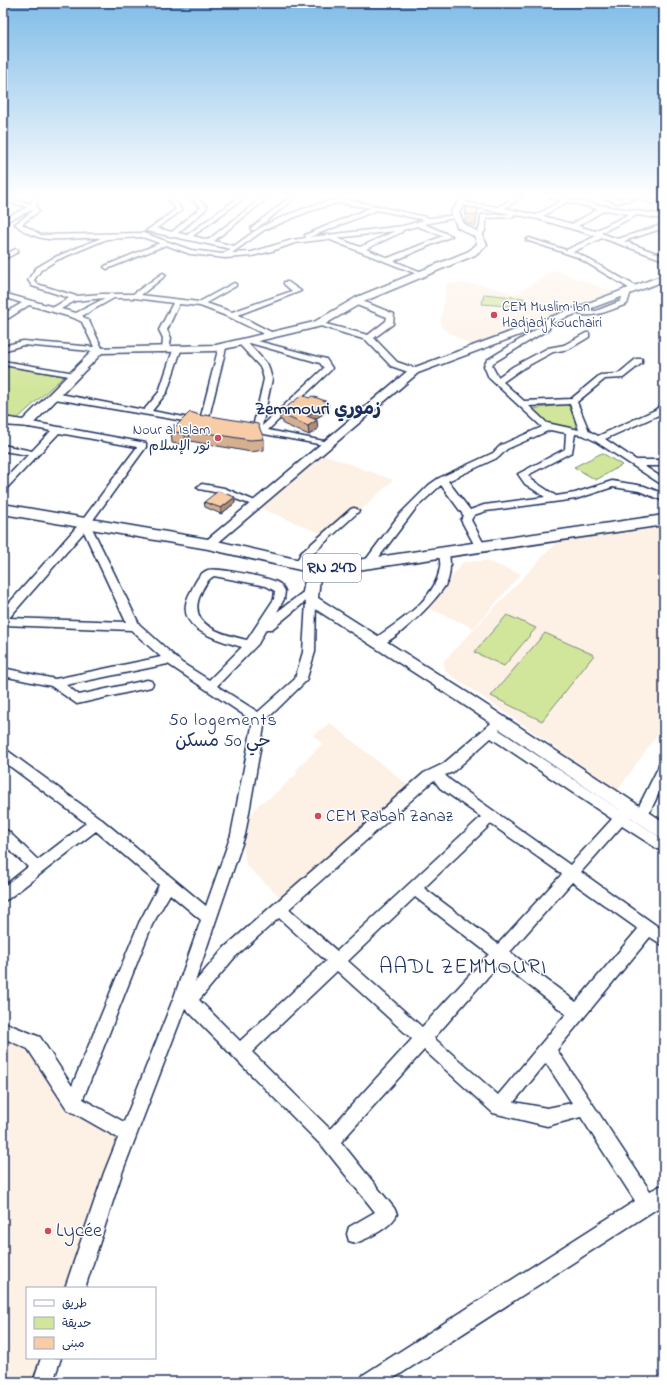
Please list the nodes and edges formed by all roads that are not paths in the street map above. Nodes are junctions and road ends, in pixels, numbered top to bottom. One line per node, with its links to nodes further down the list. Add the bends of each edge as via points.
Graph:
1 (51, 262): 8 (street, via 38,269)
2 (120, 262): 6 (street)
3 (389, 262): 10 (street)
4 (451, 262): 10 (main road)
5 (588, 262): 14 (street)
6 (107, 267)
7 (54, 269): 8 (street)
8 (36, 274): 18 (street, via 31,280 34,285)
9 (163, 274): 17 (street)
10 (422, 274): 21 (main road)
11 (664, 278): 14 (street)
12 (286, 284): 24 (street, via 297,291)
13 (234, 285): 22 (street)
14 (631, 290): 27 (street)
15 (3, 295): 20 (street)
16 (114, 296): 17 (street); 18 (street); 26 (street)
17 (135, 296): 19 (street)
18 (73, 299): 23 (street)
19 (177, 301): 22 (street); 36 (street, via 163,330 167,338)
20 (28, 302): 23 (street); 25 (street)
21 (357, 302): 28 (main road); 31 (street, via 391,316 390,322)
22 (201, 304): 24 (street)
23 (54, 310): 26 (street)
24 (232, 315): 30 (street)
25 (6, 316)
26 (77, 316): 35 (street, via 85,320)
27 (547, 322): 40 (street); 42 (street, via 546,327 490,362 488,366 492,376)
28 (318, 324): 30 (main road); 31 (street)
29 (586, 335): 42 (street, via 566,347 550,350)
30 (272, 336): 32 (main road)
31 (369, 338): 40 (street, via 394,364)
32 (248, 342): 33 (main road); 53 (street, via 265,367 268,378); 53 (street, via 318,359 327,365 326,370)
33 (222, 348): 37 (main road); 47 (street, via 208,423)
34 (3, 349): 35 (street, via 23,343)
35 (99, 350): 36 (main road); 41 (main road)
36 (165, 350): 37 (main road)
37 (177, 350): 47 (street, via 163,392)
38 (639, 361): 44 (street, via 620,376 603,377)
39 (3, 363): 41 (street)
40 (414, 371): 57 (street)
41 (75, 375): 43 (main road)
42 (498, 382): 45 (street)
43 (55, 396): 47 (street); 49 (main road)
44 (573, 401): 45 (street); 55 (street)
45 (522, 404): 51 (street)
46 (664, 406): 56 (street, via 658,412)
47 (147, 412)
48 (3, 421): 49 (main road)
49 (26, 424): 52 (street)
50 (234, 427): 53 (street)
51 (549, 427): 54 (street); 62 (street, via 504,447 496,454)
52 (56, 431): 59 (street); 73 (street, via 143,445)
53 (259, 431): 57 (street)
54 (571, 431): 55 (street); 67 (street, via 570,450 523,474 528,482)
55 (585, 433): 56 (street)
56 (598, 439): 60 (street)
57 (326, 444): 68 (street)
58 (3, 448): 59 (street)
59 (35, 454): 64 (street)
60 (635, 463): 61 (street); 63 (street)
61 (664, 463)
62 (442, 480): 71 (street); 77 (street, via 430,487)
63 (664, 484)
64 (3, 487)
65 (202, 487): 68 (street, via 221,490)
66 (664, 498): 67 (street, via 642,488 612,484 576,496)
67 (554, 499): 71 (street, via 484,508)
68 (255, 503): 74 (street)
69 (3, 509): 73 (main road, RN 24D)
70 (354, 511): 78 (street, via 305,554)
71 (469, 516): 75 (street, via 466,520)
72 (664, 520): 75 (main road, RN 24D)
73 (85, 524): 74 (main road, RN 24D); 80 (street); 82 (street)
74 (208, 544): 78 (main road, RN 24D)
75 (480, 546): 76 (main road, RN 24D)
76 (444, 552): 77 (main road, RN 24D); 83 (street, via 447,562 442,581 433,595)
77 (369, 563): 78 (main road, RN 24D, via 330,569)
78 (307, 566): 79 (street)
79 (310, 596): 83 (street); 84 (street, via 278,616); 90 (street, via 309,652 300,681)
80 (3, 617)
81 (3, 621): 82 (street)
82 (134, 626): 85 (street)
83 (378, 643): 91 (street)
84 (250, 645): 84 (street, via 279,599 280,591 269,583 221,572 209,573 192,599 192,612 197,623 211,634); 89 (street)
85 (171, 658): 87 (street); 89 (street, via 178,666)
86 (3, 672): 87 (street)
87 (55, 683): 88 (street, via 77,700)
88 (147, 684)
89 (210, 686): 90 (street)
90 (260, 719): 107 (street, via 238,835)
91 (495, 726): 93 (street, via 448,768); 95 (street)
92 (3, 754): 97 (street)
93 (436, 774): 96 (street, via 445,784); 106 (street)
94 (662, 776): 95 (street)
95 (630, 814): 98 (street); 100 (street); 102 (street)
96 (491, 816): 102 (street); 104 (street)
97 (96, 823): 101 (street); 103 (street)
98 (664, 831)
99 (3, 836): 101 (street)
100 (664, 847)
101 (38, 868): 105 (street)
102 (571, 873): 108 (street); 110 (street)
103 (168, 883): 107 (street); 118 (street, via 146,923)
104 (414, 888): 110 (street); 111 (street)
105 (3, 895)
106 (279, 909): 111 (street); 112 (street, via 230,952)
107 (208, 917): 112 (street)
108 (648, 928): 109 (street); 113 (street)
109 (664, 939)
110 (499, 953): 113 (street); 115 (street)
111 (338, 960): 115 (street); 117 (street)
112 (186, 999): 117 (street); 121 (street)
113 (576, 1012): 116 (street)
114 (3, 1030): 118 (street, via 34,1043)
115 (423, 1038): 119 (street); 122 (street)
116 (546, 1050): 119 (street); 120 (street)
117 (240, 1052): 122 (street)
118 (73, 1104): 121 (street)
119 (499, 1107): 120 (street, via 547,1117)
120 (584, 1108): 124 (street)
121 (128, 1134): 126 (street)
122 (330, 1142): 125 (street, via 388,1214)
123 (664, 1193): 124 (street)
124 (648, 1204): 129 (street)
125 (356, 1234)
126 (74, 1287)
127 (51, 1359): 128 (street)
128 (43, 1382)
129 (370, 1382)

